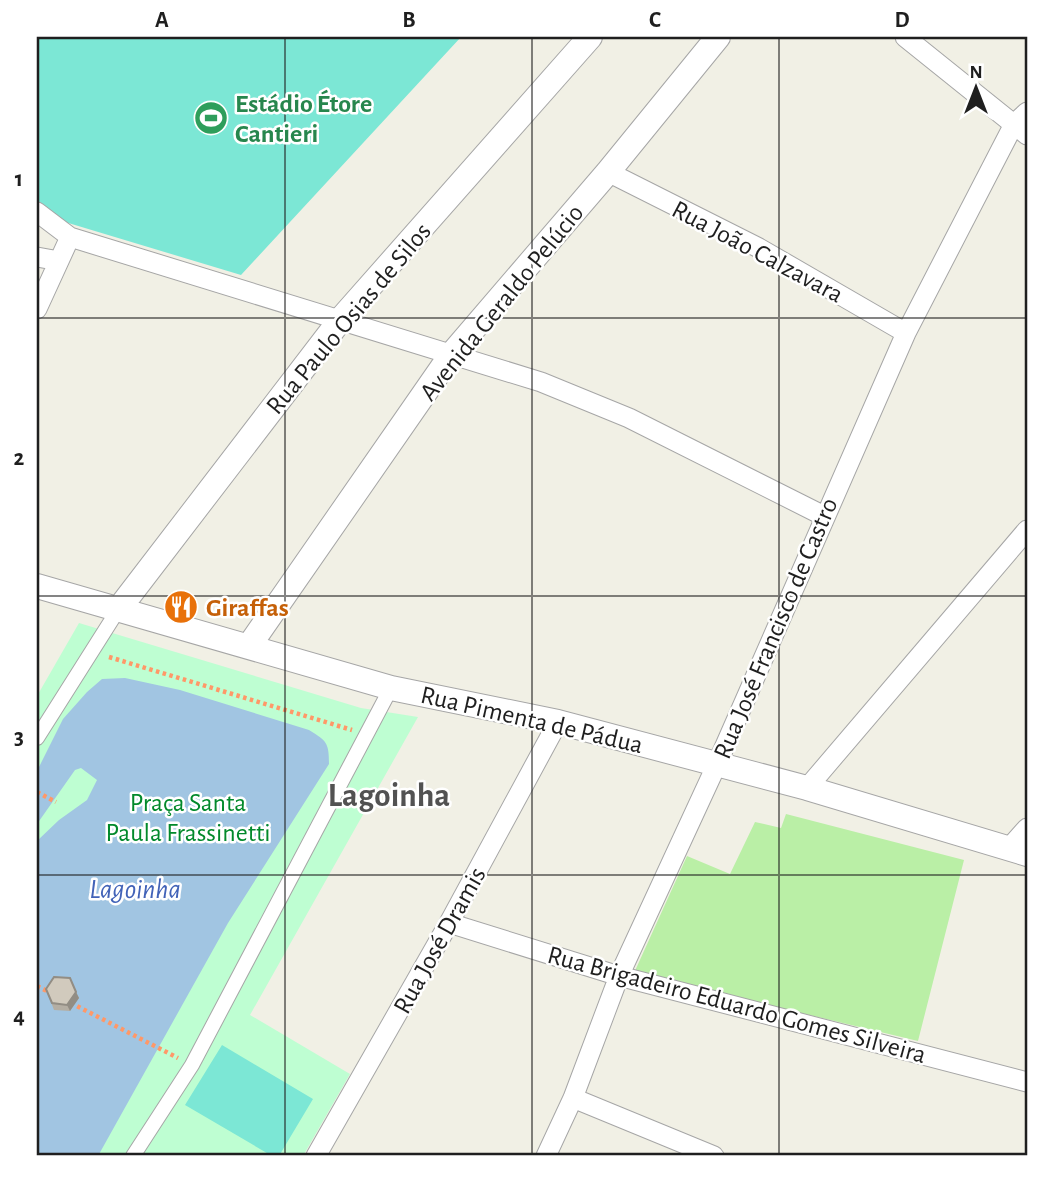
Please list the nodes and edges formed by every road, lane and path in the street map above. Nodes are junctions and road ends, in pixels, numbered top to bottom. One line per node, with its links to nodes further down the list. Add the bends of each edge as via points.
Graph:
1 (590, 37): 11 (street, Rua Paulo Osias de Silos)
2 (718, 37): 5 (street, Avenida Geraldo Pelúcio)
3 (905, 37): 4 (street)
4 (1023, 124): 12 (street, Rua José Francisco de Castro)
5 (608, 172): 12 (street, Rua João Calzavara, via 759,248); 13 (street, Avenida Geraldo Pelúcio)
6 (37, 212): 7 (street)
7 (70, 237): 9 (street); 11 (street)
8 (37, 257): 9 (street)
9 (59, 261): 10 (street)
10 (37, 309)
11 (341, 319): 13 (street); 17 (street, Rua Paulo Osias de Silos)
12 (906, 333): 14 (street, Rua José Francisco de Castro)
13 (451, 355): 14 (street, via 541,382 629,418); 18 (street, Avenida Geraldo Pelúcio)
14 (824, 516): 24 (street, Rua José Francisco de Castro)
15 (1027, 530): 25 (street)
16 (37, 586): 17 (street, Rua Pimenta de Pádua)
17 (118, 610): 18 (street, Rua Pimenta de Pádua); 19 (street)
18 (249, 646): 20 (street, Rua Pimenta de Pádua)
19 (91, 652): 22 (path); 23 (street)
20 (391, 688): 21 (street, Rua Pimenta de Pádua); 22 (street)
21 (558, 722): 24 (street, Rua Pimenta de Pádua); 30 (street, Rua José Dramis)
22 (367, 734): 36 (street, via 192,1065)
23 (37, 738)
24 (717, 764): 25 (street, Rua Pimenta de Pádua); 31 (street, Rua José Francisco de Castro)
25 (807, 788): 29 (street, Rua Pimenta de Pádua)
26 (37, 792): 27 (path)
27 (56, 802)
28 (1027, 828): 29 (street)
29 (1018, 850)
30 (449, 923): 31 (street, Rua Brigadeiro Eduardo Gomes Silveira); 37 (street, Rua José Dramis)
31 (619, 976): 34 (street, Rua Brigadeiro Eduardo Gomes Silveira); 35 (street, Rua José Francisco de Castro)
32 (37, 986): 33 (path)
33 (163, 1050)
34 (1027, 1082)
35 (573, 1098): 38 (street, Rua José Francisco de Castro); 39 (street)
36 (133, 1156)
37 (316, 1156)
38 (546, 1156)
39 (713, 1156)

